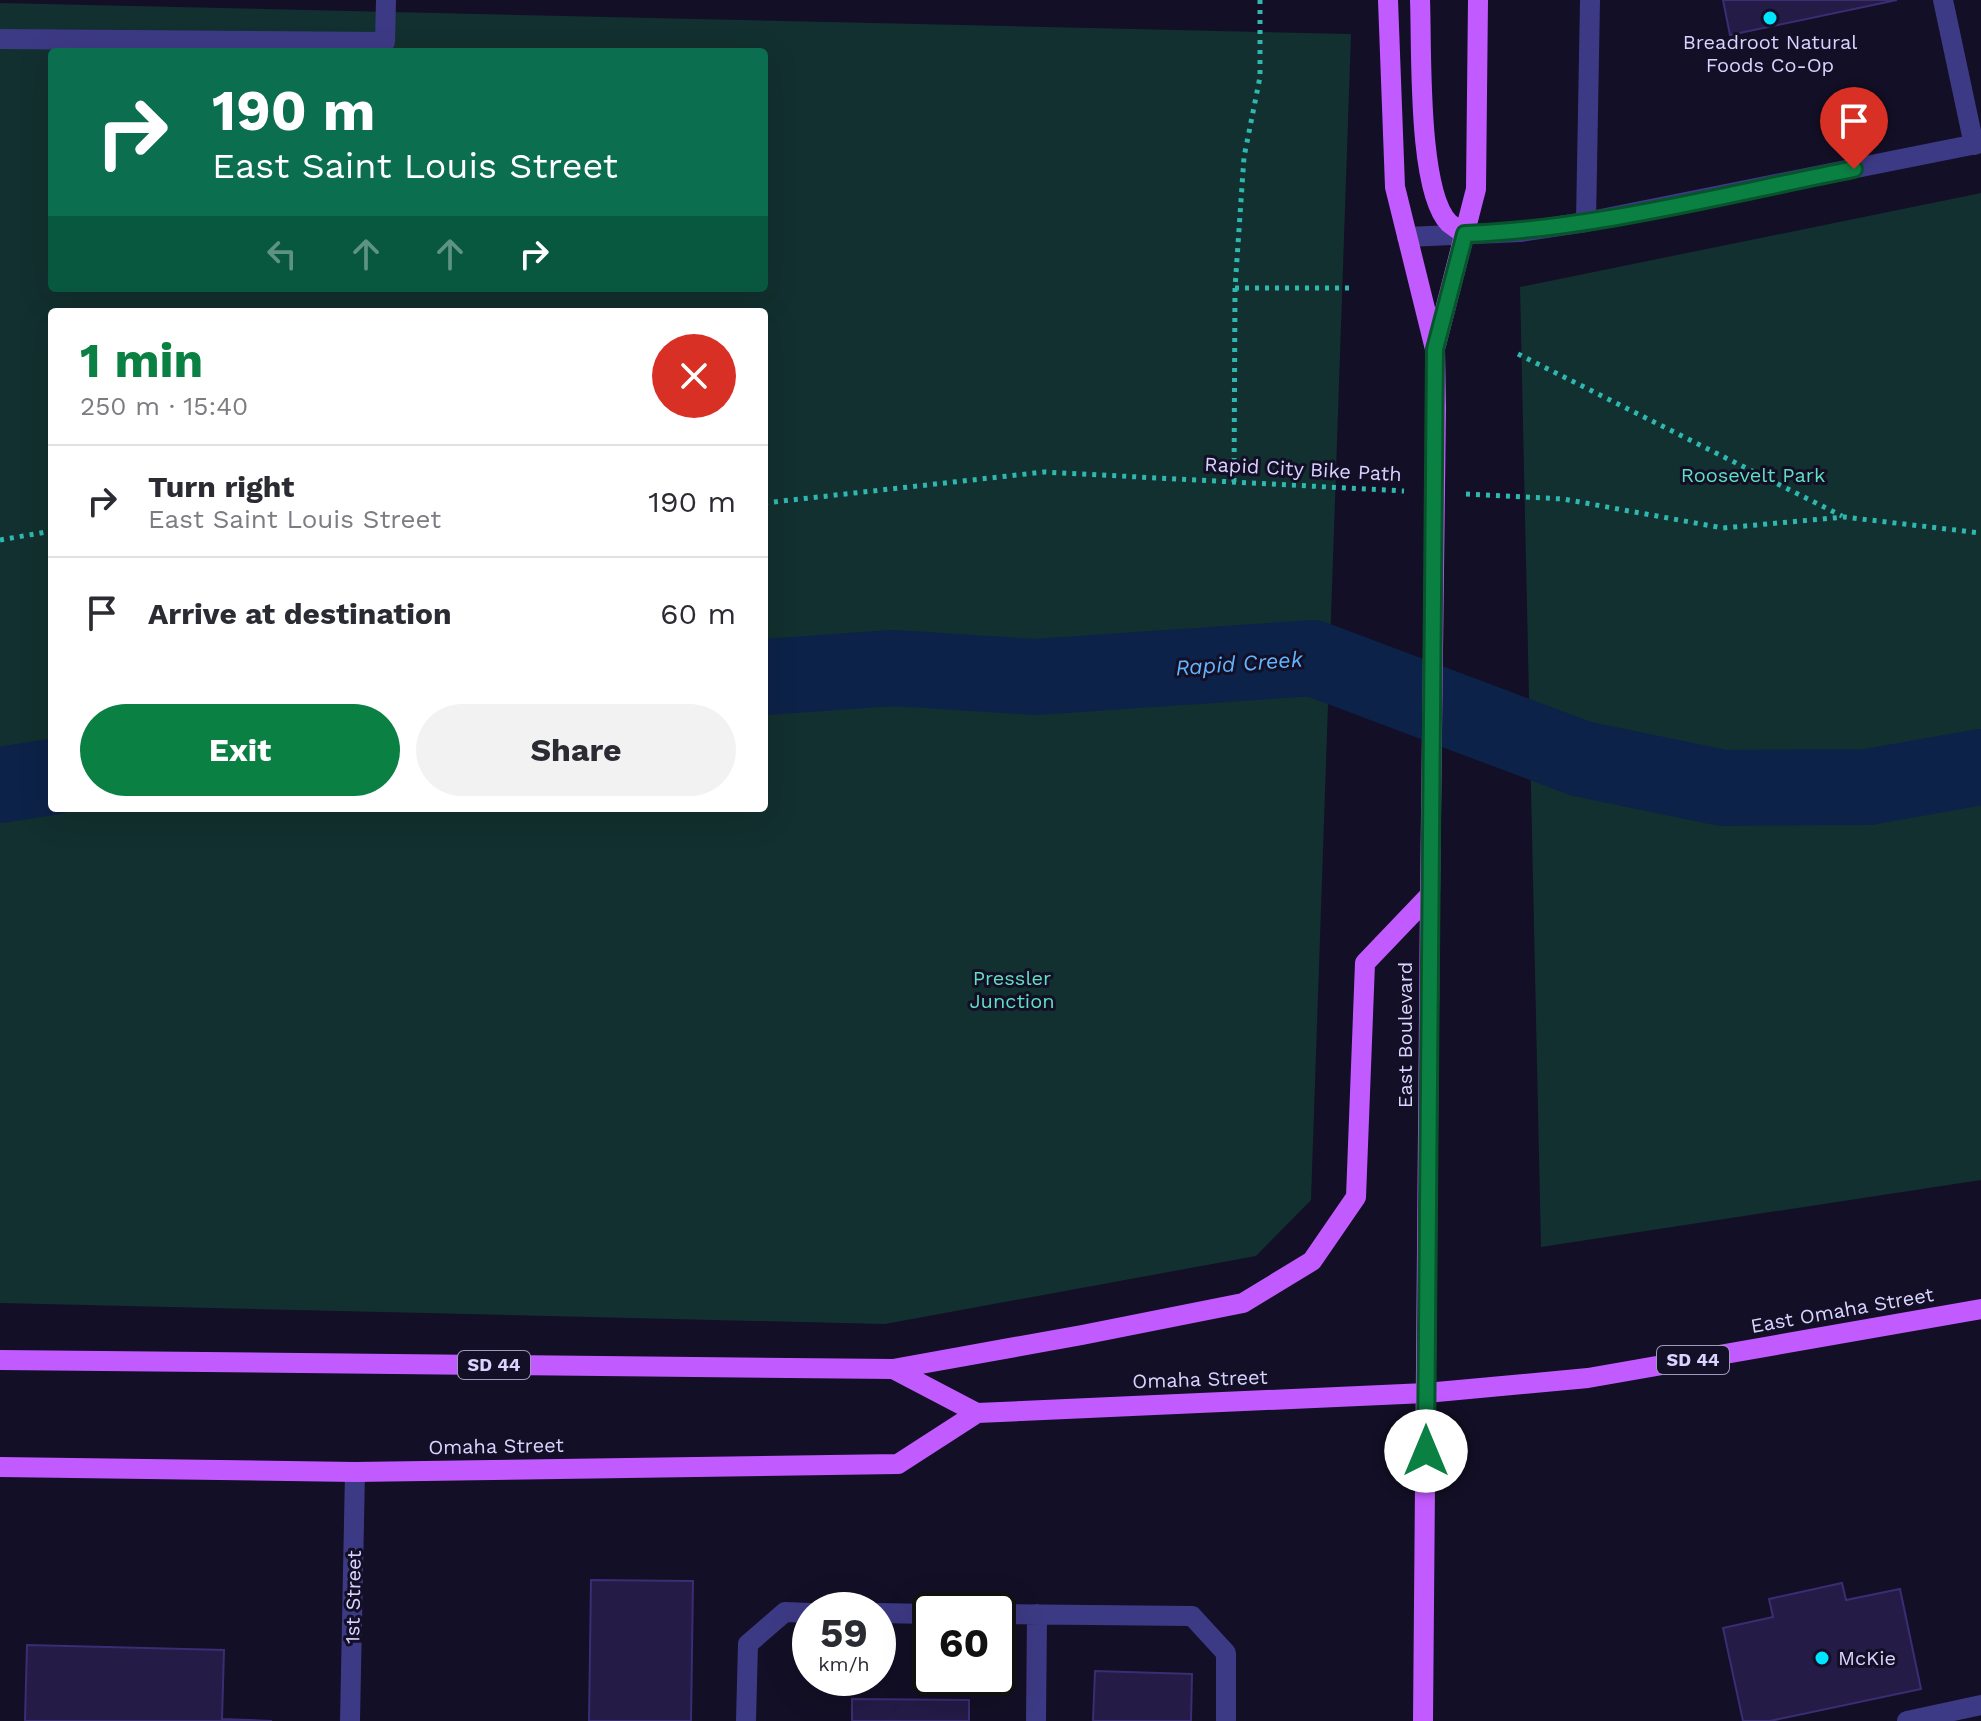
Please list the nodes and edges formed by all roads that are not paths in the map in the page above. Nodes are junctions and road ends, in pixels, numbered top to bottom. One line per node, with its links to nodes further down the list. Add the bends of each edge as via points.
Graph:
1 (386, 0): 7 (street, via 385,42)
2 (1388, 0): 11 (main road, East Boulevard, via 1395,187)
3 (1420, 0): 10 (main road, via 1426,152 1435,197 1448,222)
4 (1478, 0): 10 (main road, East Boulevard, via 1476,189)
5 (1590, 0): 9 (street)
6 (1943, 0): 8 (street)
7 (0, 39)
8 (1977, 144): 9 (street)
9 (1586, 222): 10 (street)
10 (1465, 234): 11 (street); 12 (main road, East Boulevard)
11 (1407, 237): 12 (main road, East Boulevard)
12 (1435, 349): 13 (main road, East Boulevard, bridge)
13 (1430, 895): 16 (main road, via 1365,963 1356,1197 1312,1261 1243,1303); 17 (main road, East Boulevard)
14 (1981, 1309): 17 (main road, East Omaha Street / SD 44, via 1588,1378)
15 (0, 1360): 16 (main road, SD 44)
16 (893, 1369): 18 (main road, SD 44)
17 (1426, 1393): 18 (main road, Omaha Street / SD 44); 29 (main road, East Boulevard)
18 (977, 1413): 20 (main road, Omaha Street, via 898,1464)
19 (0, 1467): 20 (main road, Omaha Street)
20 (355, 1472): 25 (street, 1st Street)
21 (792, 1612): 26 (street, via 785,1612 748,1644)
22 (1016, 1614): 23 (street)
23 (1037, 1614): 27 (street); 28 (street, via 1192,1616 1226,1653)
24 (1981, 1705): 30 (street)
25 (350, 1721)
26 (746, 1721)
27 (1036, 1721)
28 (1226, 1721)
29 (1423, 1721)
30 (1907, 1721)

